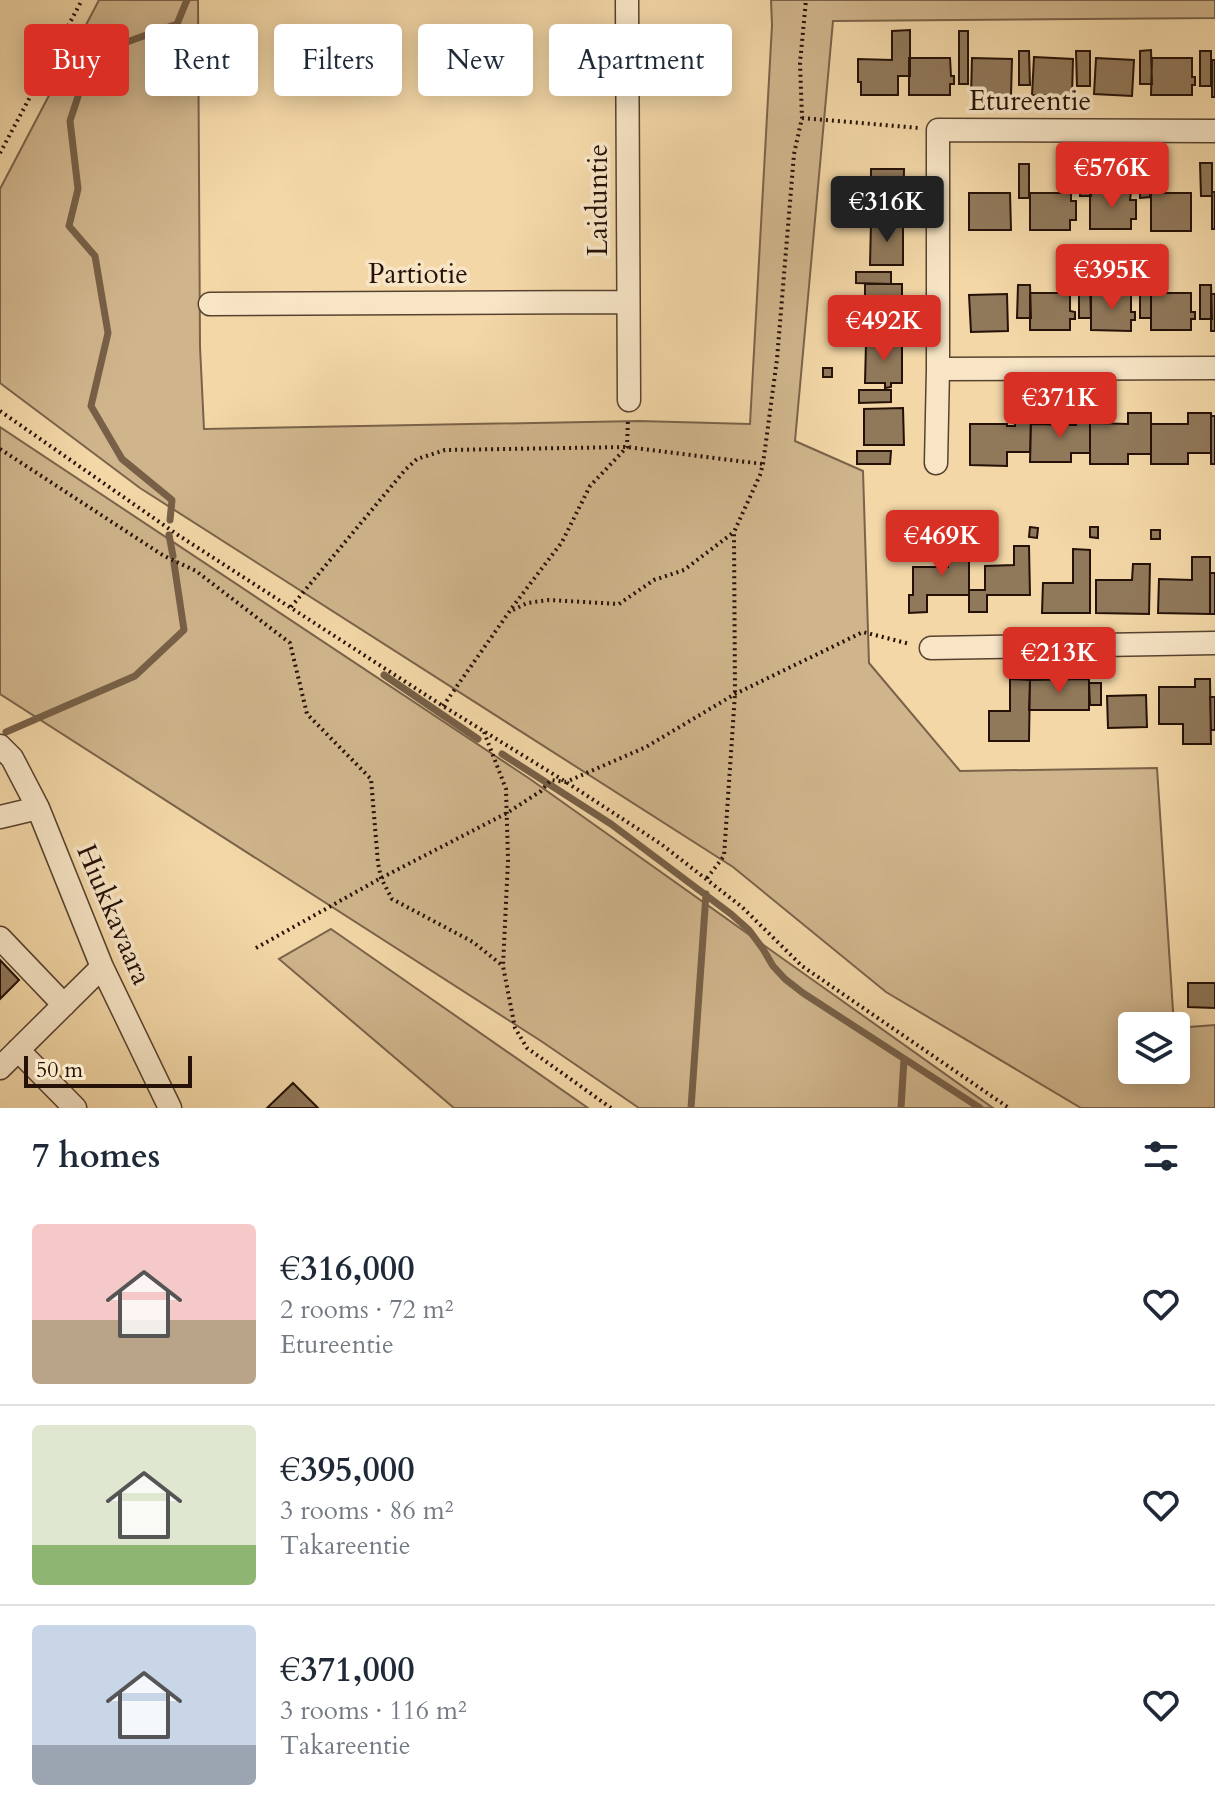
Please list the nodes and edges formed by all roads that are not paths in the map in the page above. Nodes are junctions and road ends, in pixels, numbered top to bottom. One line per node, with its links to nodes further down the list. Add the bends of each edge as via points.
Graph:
1 (627, 0): 3 (street, Laiduntie)
2 (1215, 131): 6 (street, Etureentie, via 938,130)
3 (627, 302): 4 (street, Partiotie); 7 (street, Laiduntie)
4 (210, 304)
5 (1215, 368): 6 (street)
6 (938, 369): 8 (street, Etureentie)
7 (629, 400)
8 (936, 463)
9 (1215, 643): 10 (street)
10 (931, 648)
11 (0, 746): 12 (street, Hiukkavaara)
12 (38, 808): 13 (street); 15 (street, Hiukkavaara)
13 (0, 817)
14 (0, 938): 16 (street)
15 (102, 967): 16 (street); 20 (street, Hiukkavaara)
16 (64, 1005): 17 (street)
17 (18, 1050): 18 (street); 19 (street)
18 (0, 1068)
19 (75, 1108)
20 (170, 1108)

